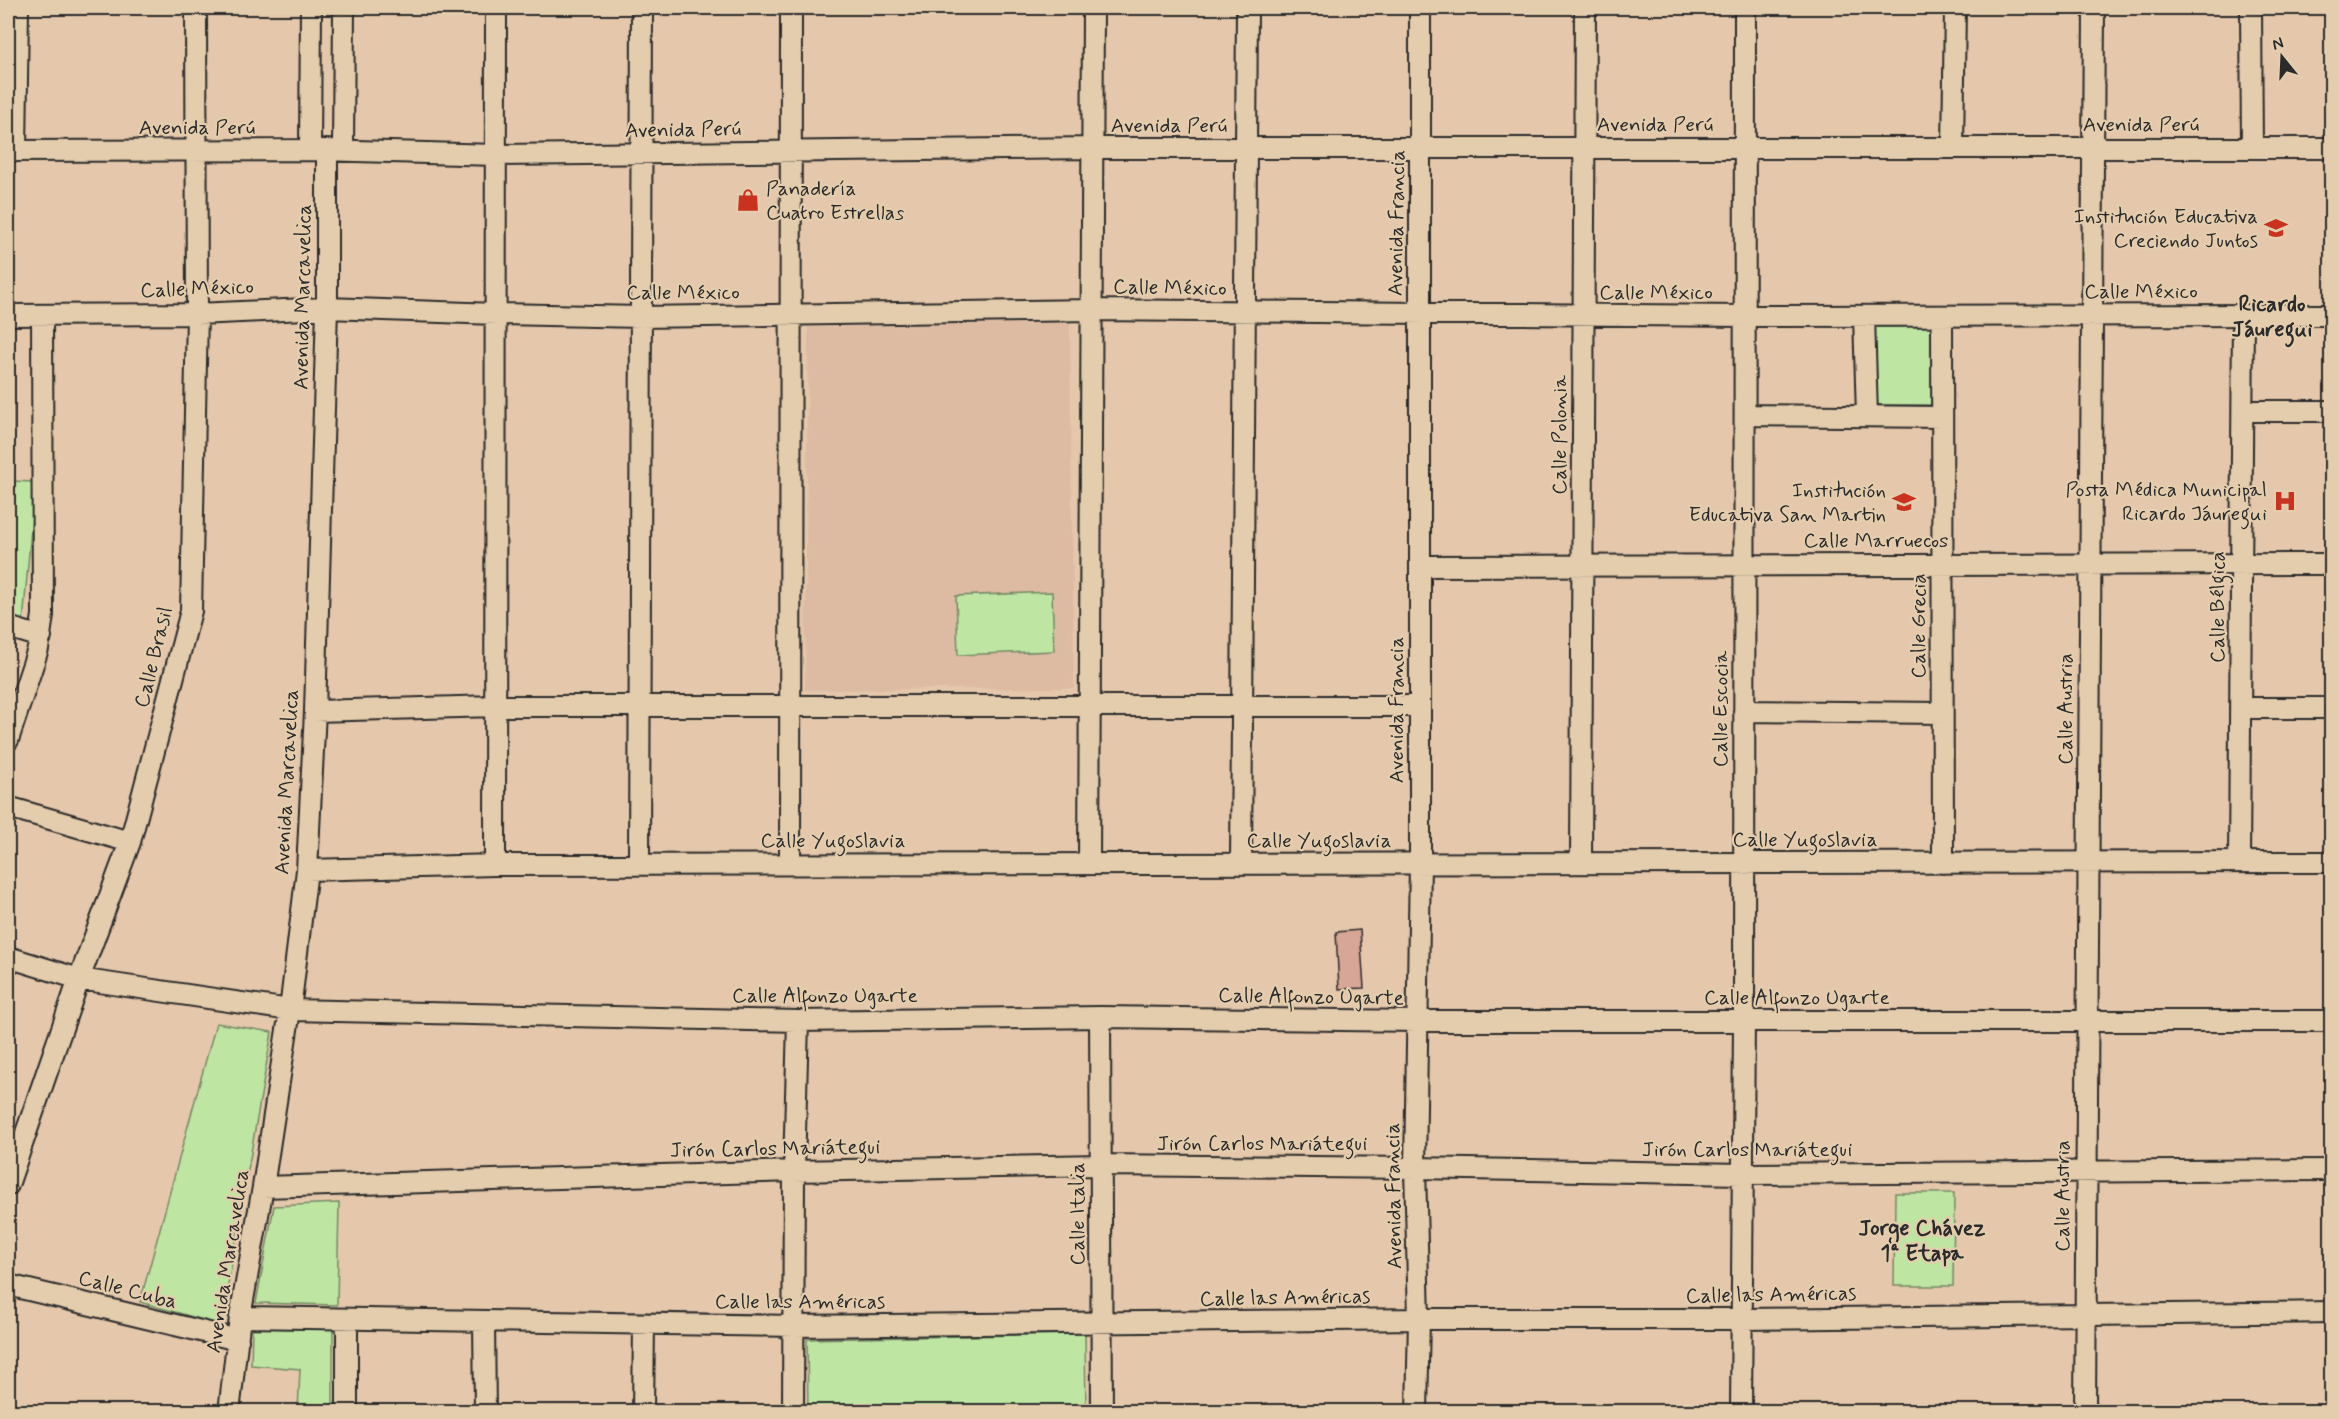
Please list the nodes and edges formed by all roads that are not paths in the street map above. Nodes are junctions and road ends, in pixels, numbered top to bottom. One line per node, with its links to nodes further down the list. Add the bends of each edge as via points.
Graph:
1 (18, 8): 26 (street)
2 (196, 8): 27 (street, Calle Brasil)
3 (311, 8): 25 (street, Avenida Marcavelica)
4 (344, 8): 25 (street, Avenida Marcavelica)
5 (496, 8): 30 (street)
6 (642, 8): 29 (street)
7 (791, 8): 28 (street)
8 (1093, 8): 17 (street)
9 (1247, 8): 24 (street)
10 (1420, 8): 18 (street, Avenida Francia)
11 (1585, 8): 19 (street, Calle Polonia)
12 (1745, 8): 20 (street, Calle Escocia)
13 (1955, 8): 16 (street)
14 (2094, 8): 21 (street, Calle Austria)
15 (2251, 8): 22 (street)
16 (1953, 147): 20 (street, Avenida Perú); 21 (street, Avenida Perú)
17 (1093, 148): 24 (street, Avenida Perú); 28 (street, Avenida Perú); 32 (street)
18 (1421, 148): 19 (street, Avenida Perú); 24 (street, Avenida Perú); 36 (street, Avenida Francia)
19 (1585, 148): 20 (street, Avenida Perú); 41 (street, Calle Polonia)
20 (1744, 148): 44 (street, Calle Escocia)
21 (2093, 148): 22 (street, Avenida Perú); 37 (street, Calle Austria)
22 (2252, 148): 23 (street, Avenida Perú)
23 (2331, 148)
24 (1246, 149): 33 (street)
25 (327, 150): 27 (street, Avenida Perú); 30 (street, Avenida Perú); 31 (street, Avenida Marcavelica)
26 (11, 151): 27 (street, Avenida Perú)
27 (197, 152): 34 (street, Calle Brasil)
28 (791, 152): 29 (street, Avenida Perú); 40 (street)
29 (642, 154): 30 (street, Avenida Perú); 47 (street)
30 (496, 155): 35 (street)
31 (327, 308): 34 (street, Calle México); 35 (street, Calle México); 70 (street, Avenida Marcavelica)
32 (1092, 310): 33 (street, Calle México); 40 (street, Calle México); 64 (street)
33 (1244, 312): 36 (street, Calle México); 65 (street)
34 (197, 314): 39 (street, Calle México); 75 (street, Calle Brasil, via 191,611)
35 (496, 314): 47 (street, Calle México); 62 (street)
36 (1419, 314): 41 (street, Calle México); 59 (street, Avenida Francia)
37 (2092, 314): 42 (street, Calle México); 46 (street, Calle México); 54 (street, Calle Austria)
38 (8, 315): 39 (street, Calle México)
39 (42, 315): 61 (street)
40 (790, 315): 47 (street, Calle México); 63 (street)
41 (1584, 315): 44 (street, Calle México); 57 (street, Calle Polonia)
42 (2243, 315): 43 (street, Calle México); 48 (street, Calle Bélgica)
43 (2331, 315)
44 (1743, 316): 45 (street, Calle México); 50 (street, Calle Escocia)
45 (1864, 316): 46 (street, Calle México); 51 (street)
46 (1942, 316): 52 (street, Calle Grecia)
47 (641, 317): 67 (street)
48 (2242, 411): 49 (street); 55 (street, Calle Bélgica)
49 (2331, 411)
50 (1744, 416): 51 (street); 58 (street, Calle Escocia)
51 (1867, 416): 52 (street)
52 (1942, 417): 53 (street, Calle Grecia)
53 (1942, 564): 54 (street, Calle Marruecos); 58 (street, Calle Marruecos); 72 (street, Calle Grecia)
54 (2090, 564): 55 (street, Calle Marruecos); 81 (street, Calle Austria)
55 (2241, 564): 56 (street, Calle Marruecos); 68 (street, Calle Bélgica)
56 (2331, 564)
57 (1582, 565): 58 (street, Calle Marruecos); 59 (street, Calle Marruecos); 78 (street, Calle Polonia)
58 (1745, 565): 71 (street, Calle Escocia)
59 (1420, 566): 66 (street, Avenida Francia)
60 (8, 627): 61 (street)
61 (41, 637): 73 (street)
62 (495, 706): 67 (street); 70 (street); 87 (street)
63 (790, 706): 64 (street); 67 (street); 83 (street)
64 (1090, 706): 65 (street); 84 (street)
65 (1242, 706): 66 (street); 85 (street)
66 (1420, 706): 86 (street, Avenida Francia)
67 (640, 707): 82 (street)
68 (2240, 708): 69 (street); 76 (street, Calle Bélgica)
69 (2331, 708)
70 (315, 711): 88 (street, Avenida Marcavelica)
71 (1744, 711): 72 (street); 79 (street, Calle Escocia)
72 (1942, 713): 80 (street, Calle Grecia)
73 (8, 740)
74 (8, 807): 75 (street)
75 (130, 842): 90 (street, Calle Brasil)
76 (2239, 862): 77 (street, Calle Yugoslavia); 81 (street, Calle Yugoslavia)
77 (2331, 862)
78 (1581, 863): 79 (street, Calle Yugoslavia); 86 (street, Calle Yugoslavia)
79 (1744, 863): 80 (street, Calle Yugoslavia); 95 (street, Calle Escocia)
80 (1943, 863): 81 (street, Calle Yugoslavia)
81 (2088, 863): 96 (street, Calle Austria)
82 (639, 864): 83 (street, Calle Yugoslavia); 87 (street, Calle Yugoslavia)
83 (790, 864): 84 (street, Calle Yugoslavia)
84 (1089, 864): 85 (street, Calle Yugoslavia)
85 (1241, 864): 86 (street, Calle Yugoslavia)
86 (1420, 864): 94 (street, Avenida Francia)
87 (495, 865): 88 (street, Calle Yugoslavia)
88 (307, 870): 91 (street, Avenida Marcavelica)
89 (8, 957): 90 (street, Calle Alfonzo Ugarte)
90 (79, 978): 91 (street, Calle Alfonzo Ugarte); 104 (street, Calle Brasil)
91 (290, 1010): 93 (street, Calle Alfonzo Ugarte); 105 (street, Avenida Marcavelica)
92 (1100, 1017): 93 (street, Calle Alfonzo Ugarte); 94 (street, Calle Alfonzo Ugarte); 98 (street, Calle Italia)
93 (798, 1021): 101 (street)
94 (1418, 1021): 95 (street, Calle Alfonzo Ugarte); 99 (street, Avenida Francia)
95 (1744, 1021): 96 (street, Calle Alfonzo Ugarte); 103 (street, Calle Escocia)
96 (2087, 1021): 97 (street, Calle Alfonzo Ugarte); 102 (street, Calle Austria)
97 (2331, 1021)
98 (1101, 1165): 99 (street, Jirón Carlos Mariátegui); 101 (street, Jirón Carlos Mariátegui); 115 (street, Calle Italia)
99 (1415, 1168): 103 (street, Jirón Carlos Mariátegui); 111 (street, Avenida Francia)
100 (2331, 1170): 102 (street, Jirón Carlos Mariátegui)
101 (794, 1171): 105 (street, Jirón Carlos Mariátegui); 116 (street)
102 (2086, 1172): 103 (street, Jirón Carlos Mariátegui); 108 (street, Calle Austria)
103 (1742, 1174): 112 (street, Calle Escocia)
104 (8, 1185)
105 (263, 1187): 109 (street, Avenida Marcavelica)
106 (8, 1285): 117 (street, Calle Cuba)
107 (2331, 1312): 108 (street, Calle las Américas)
108 (2087, 1314): 112 (street, Calle las Américas); 126 (street, Calle Austria)
109 (240, 1317): 110 (street, Calle las Américas); 117 (street, Avenida Marcavelica)
110 (347, 1319): 113 (street, Calle las Américas); 119 (street)
111 (1419, 1319): 112 (street, Calle las Américas); 115 (street, Calle las Américas); 124 (street, Avenida Francia)
112 (1742, 1319): 125 (street, Calle Escocia)
113 (484, 1321): 114 (street, Calle las Américas); 120 (street)
114 (644, 1324): 116 (street, Calle las Américas); 121 (street)
115 (1101, 1324): 116 (street, Calle las Américas); 123 (street, Calle Italia)
116 (794, 1326): 122 (street)
117 (237, 1340): 118 (street, Avenida Marcavelica)
118 (229, 1412)
119 (347, 1412)
120 (484, 1412)
121 (643, 1412)
122 (793, 1412)
123 (1102, 1412)
124 (1417, 1412)
125 (1741, 1412)
126 (2085, 1412)

